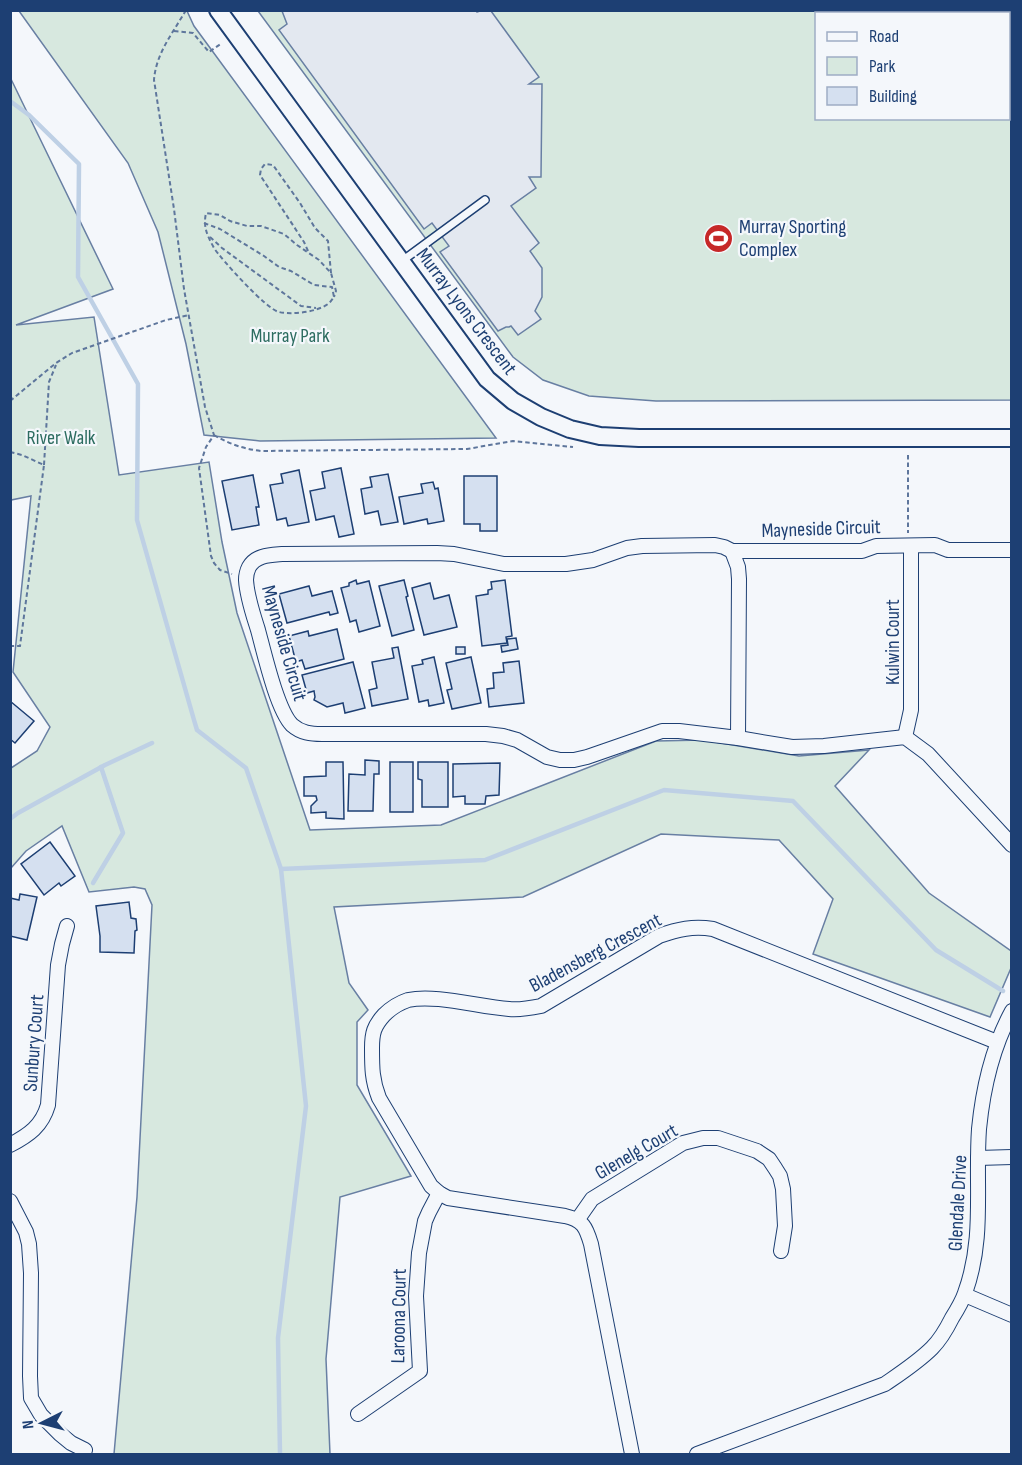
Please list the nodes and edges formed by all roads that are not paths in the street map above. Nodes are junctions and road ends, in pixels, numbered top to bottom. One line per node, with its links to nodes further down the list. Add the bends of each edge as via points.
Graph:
1 (218, 10): 3 (street, Murray Lyons Crescent)
2 (485, 200): 3 (lane)
3 (402, 261): 4 (street, Murray Lyons Crescent, via 487,379 513,401 570,429 600,436 639,438)
4 (1011, 438)
5 (911, 546): 6 (street, Mayneside Circuit); 7 (street, Mayneside Circuit, via 876,546 862,551); 8 (street, Kulwin Court, via 911,710)
6 (1011, 550)
7 (732, 551): 9 (street, via 739,579); 9 (street, Mayneside Circuit, via 715,545 642,546 566,564 504,564 446,554 282,554 256,559 246,577 270,674 285,715 301,731 310,734 486,734 517,740 560,760 587,757 662,731)
8 (906, 737): 9 (street, Mayneside Circuit, via 803,747); 10 (street, via 928,754)
9 (738, 738)
10 (1011, 845)
11 (67, 926): 14 (street, Sunbury Court, via 58,964 48,1105 41,1123)
12 (1011, 1011): 13 (street, Glendale Drive)
13 (997, 1042): 16 (street, Glendale Drive, via 985,1086); 17 (street, Bladensberg Crescent, via 700,927 659,936 542,1006 509,1009 432,999 407,1000 387,1012 373,1030 373,1083 431,1186)
14 (10, 1145)
15 (1011, 1157): 16 (street)
16 (978, 1158): 21 (street, Glendale Drive, via 978,1242)
17 (439, 1193): 19 (street, via 457,1200); 23 (street, Laroona Court, via 425,1221 419,1253 416,1296 420,1371)
18 (10, 1201): 24 (street, via 29,1244 31,1398 60,1434)
19 (578, 1219): 20 (street, Glenelg Court, via 592,1199 683,1143 718,1138 757,1151 769,1159 780,1176 785,1226); 26 (street, via 591,1244)
20 (781, 1251)
21 (965, 1295): 22 (street); 25 (street, Glendale Drive, via 934,1347 909,1369 885,1384)
22 (1011, 1315)
23 (358, 1414)
24 (86, 1450)
25 (715, 1452): 27 (street, Glendale Drive)
26 (632, 1455)
27 (697, 1455)

